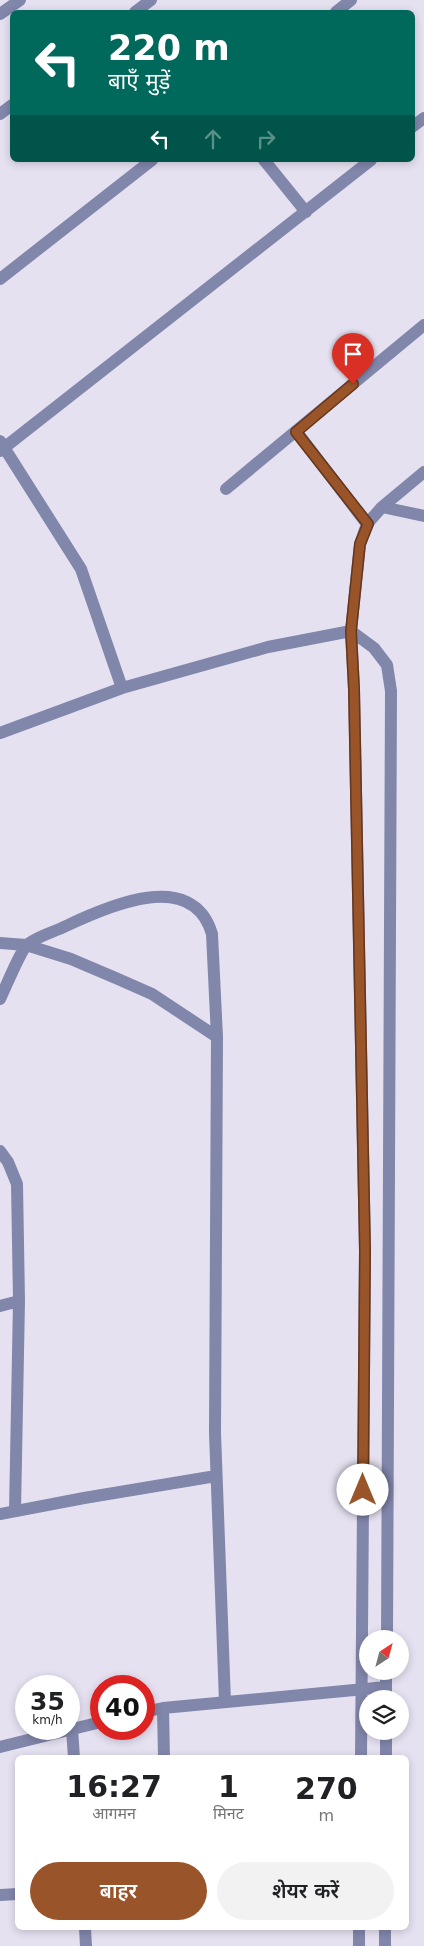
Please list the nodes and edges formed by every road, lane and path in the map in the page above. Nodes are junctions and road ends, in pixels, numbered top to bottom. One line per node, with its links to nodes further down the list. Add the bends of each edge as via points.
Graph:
1 (20, 0): 4 (street)
2 (352, 0): 3 (street)
3 (339, 10)
4 (0, 14)
5 (149, 162): 9 (street)
6 (266, 162): 8 (street)
7 (368, 162): 8 (street)
8 (306, 212): 12 (street)
9 (0, 279)
10 (424, 325): 11 (street)
11 (296, 432): 14 (street); 17 (street)
12 (2, 447): 19 (street, via 81,569)
13 (424, 472): 15 (street)
14 (226, 489)
15 (382, 507): 16 (street); 17 (street)
16 (424, 516)
17 (368, 524): 18 (street, via 360,544)
18 (351, 631): 19 (street, via 268,647); 31 (street, via 374,648 387,665 392,691); 33 (street, via 365,1251)
19 (122, 688): 20 (street)
20 (0, 732)
21 (0, 942): 22 (street)
22 (26, 945): 23 (street); 24 (street, via 70,959 152,994); 24 (street, via 122,903 166,897 183,900 208,920 212,934)
23 (0, 999)
24 (218, 1037): 28 (street)
25 (0, 1151): 26 (street, via 17,1184)
26 (19, 1301): 27 (street); 29 (street)
27 (0, 1306)
28 (216, 1476): 29 (street); 34 (street)
29 (15, 1511): 30 (street)
30 (0, 1514)
31 (387, 1630)
32 (359, 1690): 34 (street)
33 (361, 1690)
34 (225, 1702): 35 (street)
35 (163, 1708): 36 (street); 43 (street)
36 (155, 1710)
37 (25, 1740): 41 (street)
38 (73, 1740): 42 (street)
39 (360, 1740): 44 (street)
40 (386, 1740): 45 (street)
41 (0, 1746)
42 (74, 1755)
43 (164, 1755)
44 (360, 1755)
45 (386, 1755)
46 (15, 1894): 47 (street)
47 (0, 1896)
48 (85, 1930): 51 (street)
49 (359, 1930): 52 (street)
50 (385, 1930): 53 (street)
51 (86, 1946)
52 (359, 1946)
53 (385, 1946)

